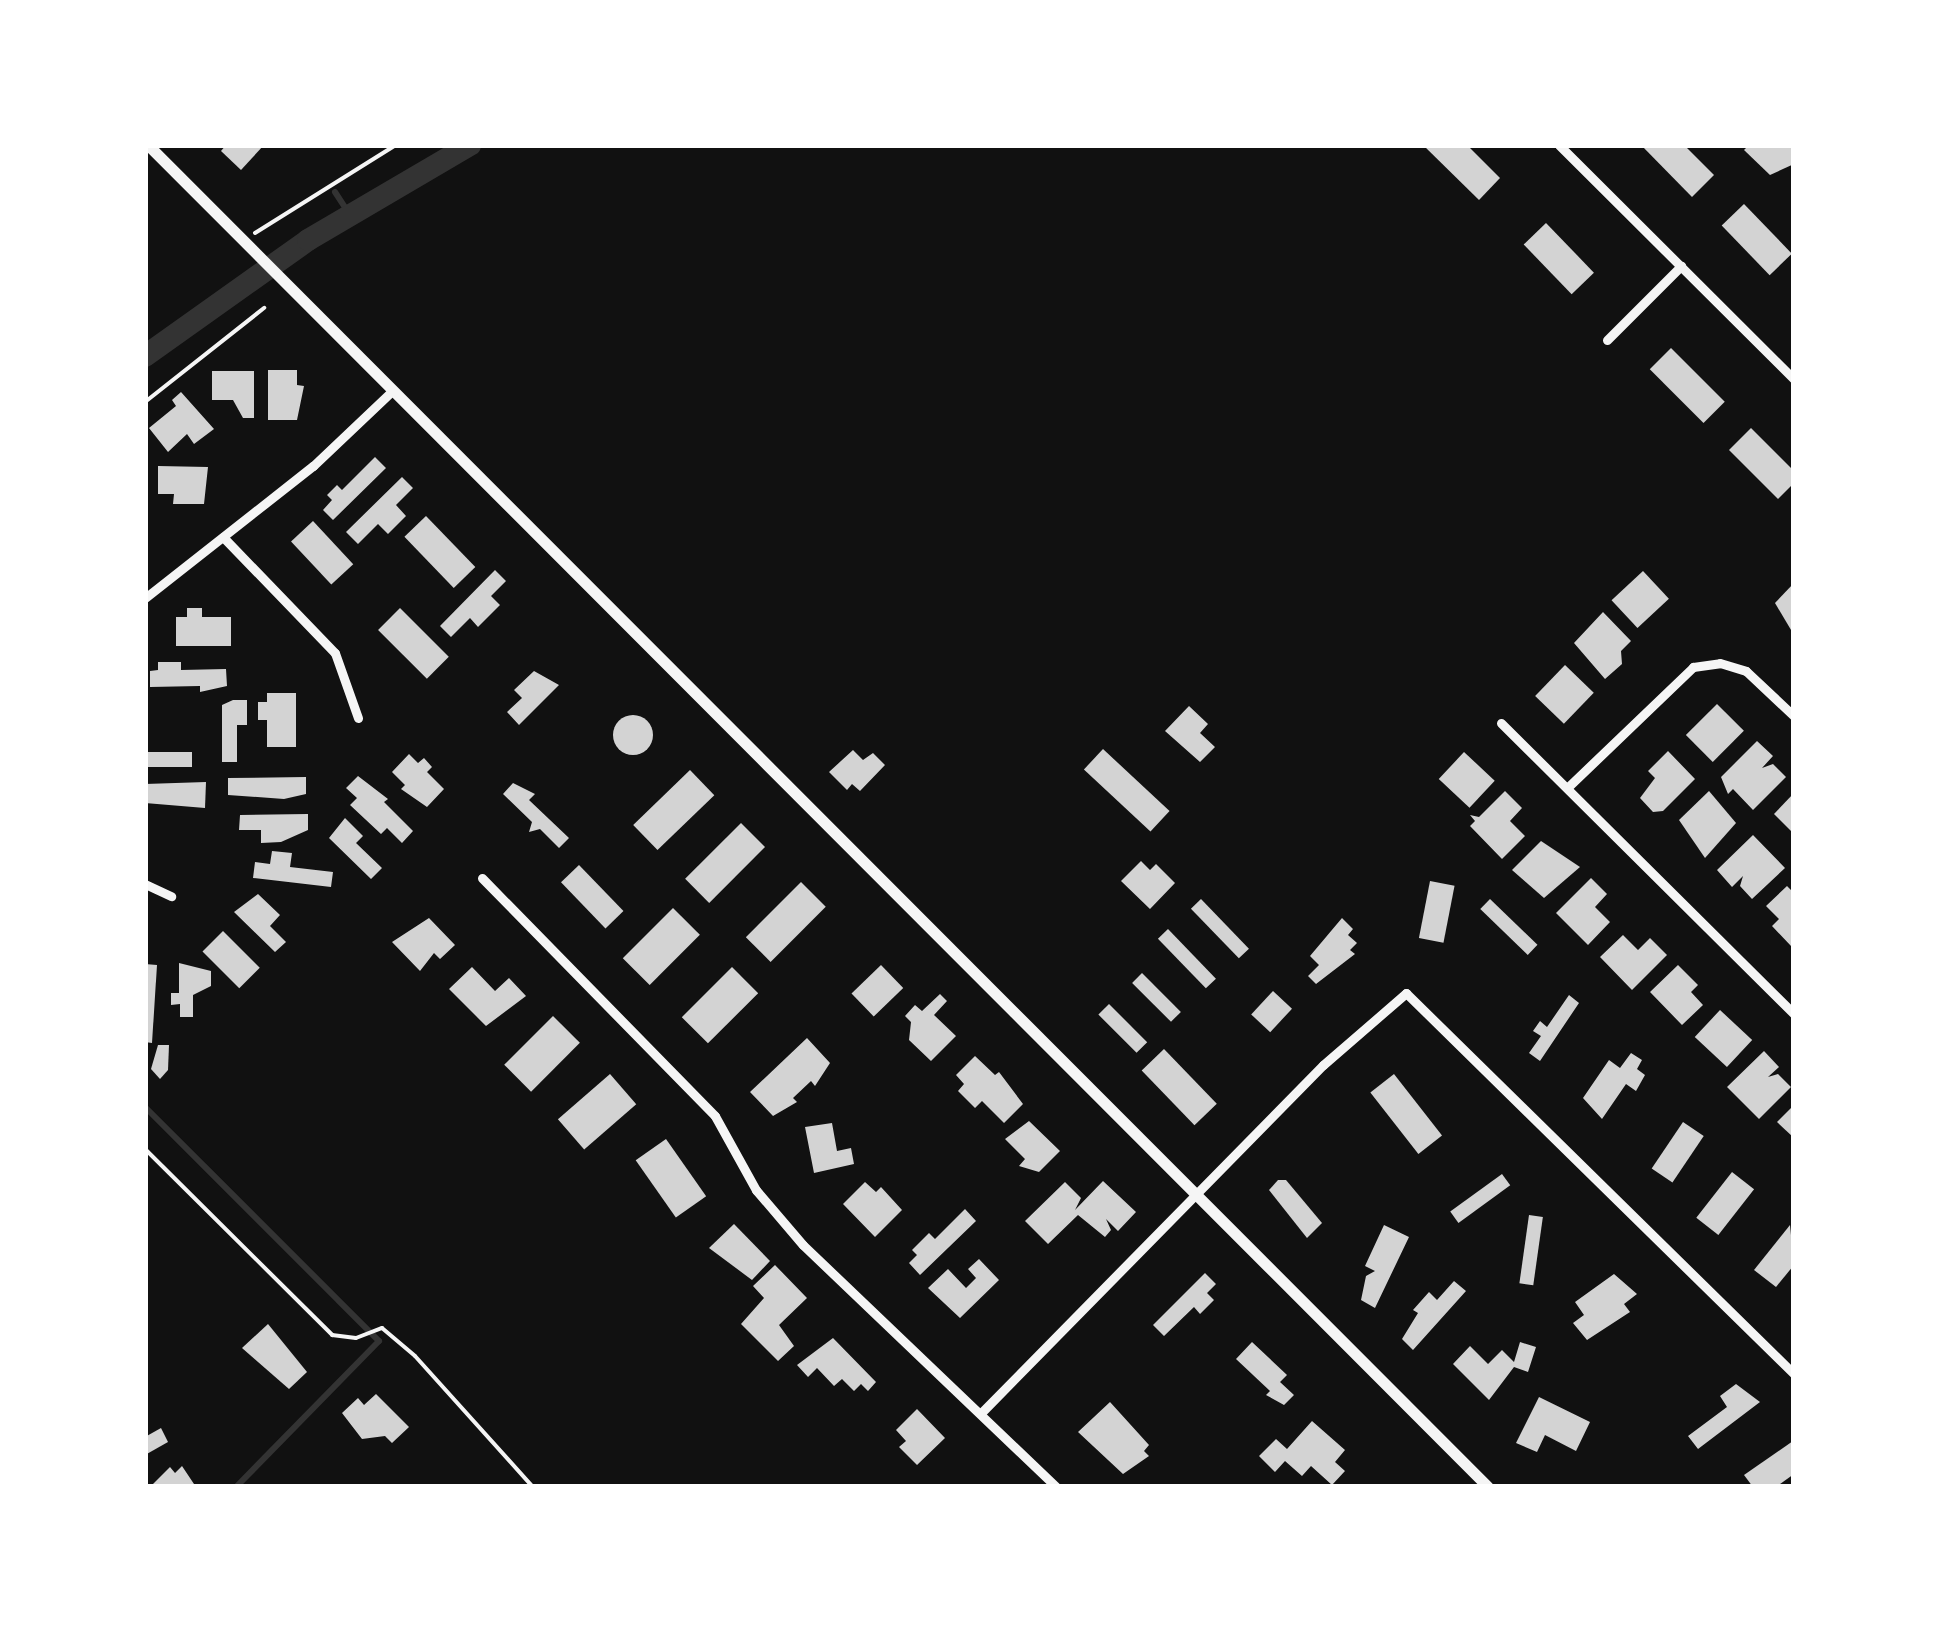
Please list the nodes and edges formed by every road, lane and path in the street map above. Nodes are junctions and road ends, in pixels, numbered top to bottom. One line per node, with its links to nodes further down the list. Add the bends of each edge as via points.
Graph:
1 (148, 145): 4 (street)
2 (396, 145): 4 (path)
3 (1563, 146): 5 (street)
4 (242, 240): 9 (street)
5 (1680, 266): 7 (street); 8 (street)
6 (264, 308): 10 (path)
7 (1606, 340)
8 (1794, 378)
9 (392, 391): 11 (street, via 313,466); 22 (street)
10 (145, 402)
11 (222, 537): 12 (street); 14 (street, via 336,654)
12 (145, 598)
13 (1794, 716): 16 (street, via 1746,671 1720,663 1694,667 1671,682)
14 (358, 718)
15 (1501, 722): 16 (street)
16 (1567, 788): 20 (street)
17 (482, 878): 24 (street, via 715,1116 756,1190 802,1245)
18 (145, 884): 19 (street)
19 (170, 896)
20 (1794, 1014)
21 (145, 1149): 25 (path, via 332,1335 356,1338 382,1328 416,1356)
22 (1196, 1194): 23 (street, via 1406,993); 24 (street); 27 (street)
23 (1794, 1374)
24 (982, 1413): 26 (street)
25 (533, 1487)
26 (1056, 1487)
27 (1488, 1487)

